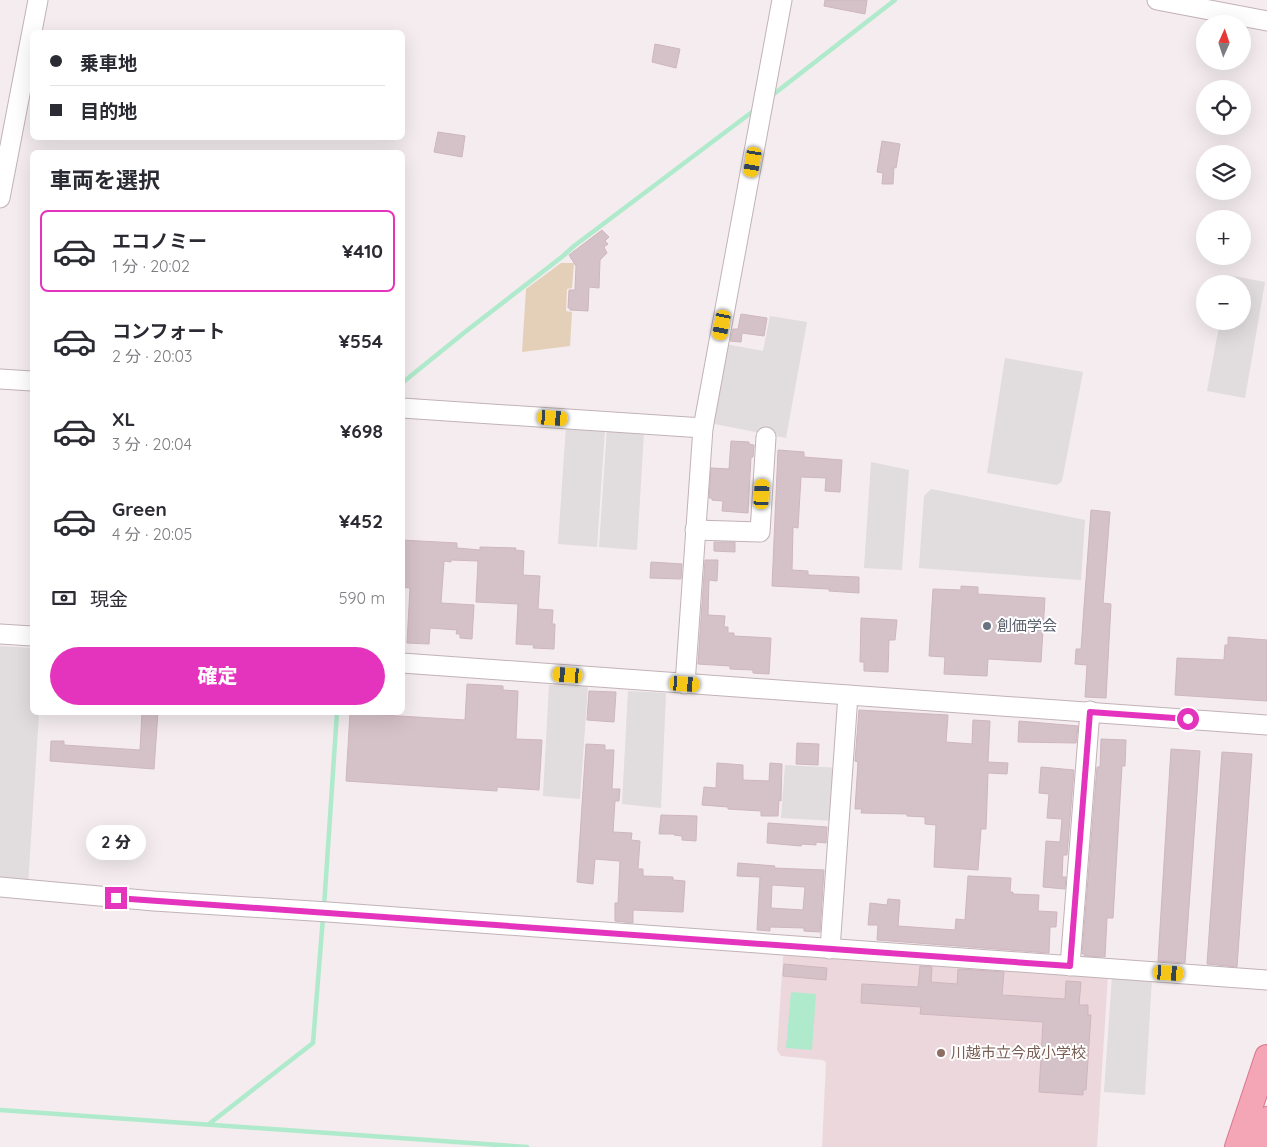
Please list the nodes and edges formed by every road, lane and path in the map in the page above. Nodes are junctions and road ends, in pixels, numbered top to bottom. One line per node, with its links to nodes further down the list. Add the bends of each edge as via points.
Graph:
1 (38, 0): 5 (street)
2 (782, 0): 11 (street)
3 (1157, 0): 4 (street)
4 (1267, 21)
5 (32, 30)
6 (30, 42): 7 (street)
7 (0, 198)
8 (0, 379): 9 (street)
9 (30, 381)
10 (405, 408): 11 (street)
11 (703, 428): 13 (street)
12 (766, 438): 13 (street, via 760,532)
13 (695, 530): 17 (street)
14 (0, 634): 15 (street)
15 (30, 636)
16 (405, 663): 17 (street)
17 (685, 684): 18 (street)
18 (848, 695): 19 (street); 22 (street)
19 (1090, 712): 20 (street); 23 (street)
20 (1267, 725)
21 (0, 887): 22 (street)
22 (830, 949): 23 (street)
23 (1070, 966): 24 (street)
24 (1267, 980)
25 (1267, 1057): 27 (main road)
26 (1267, 1119): 28 (main road)
27 (1237, 1147)
28 (1257, 1147)

